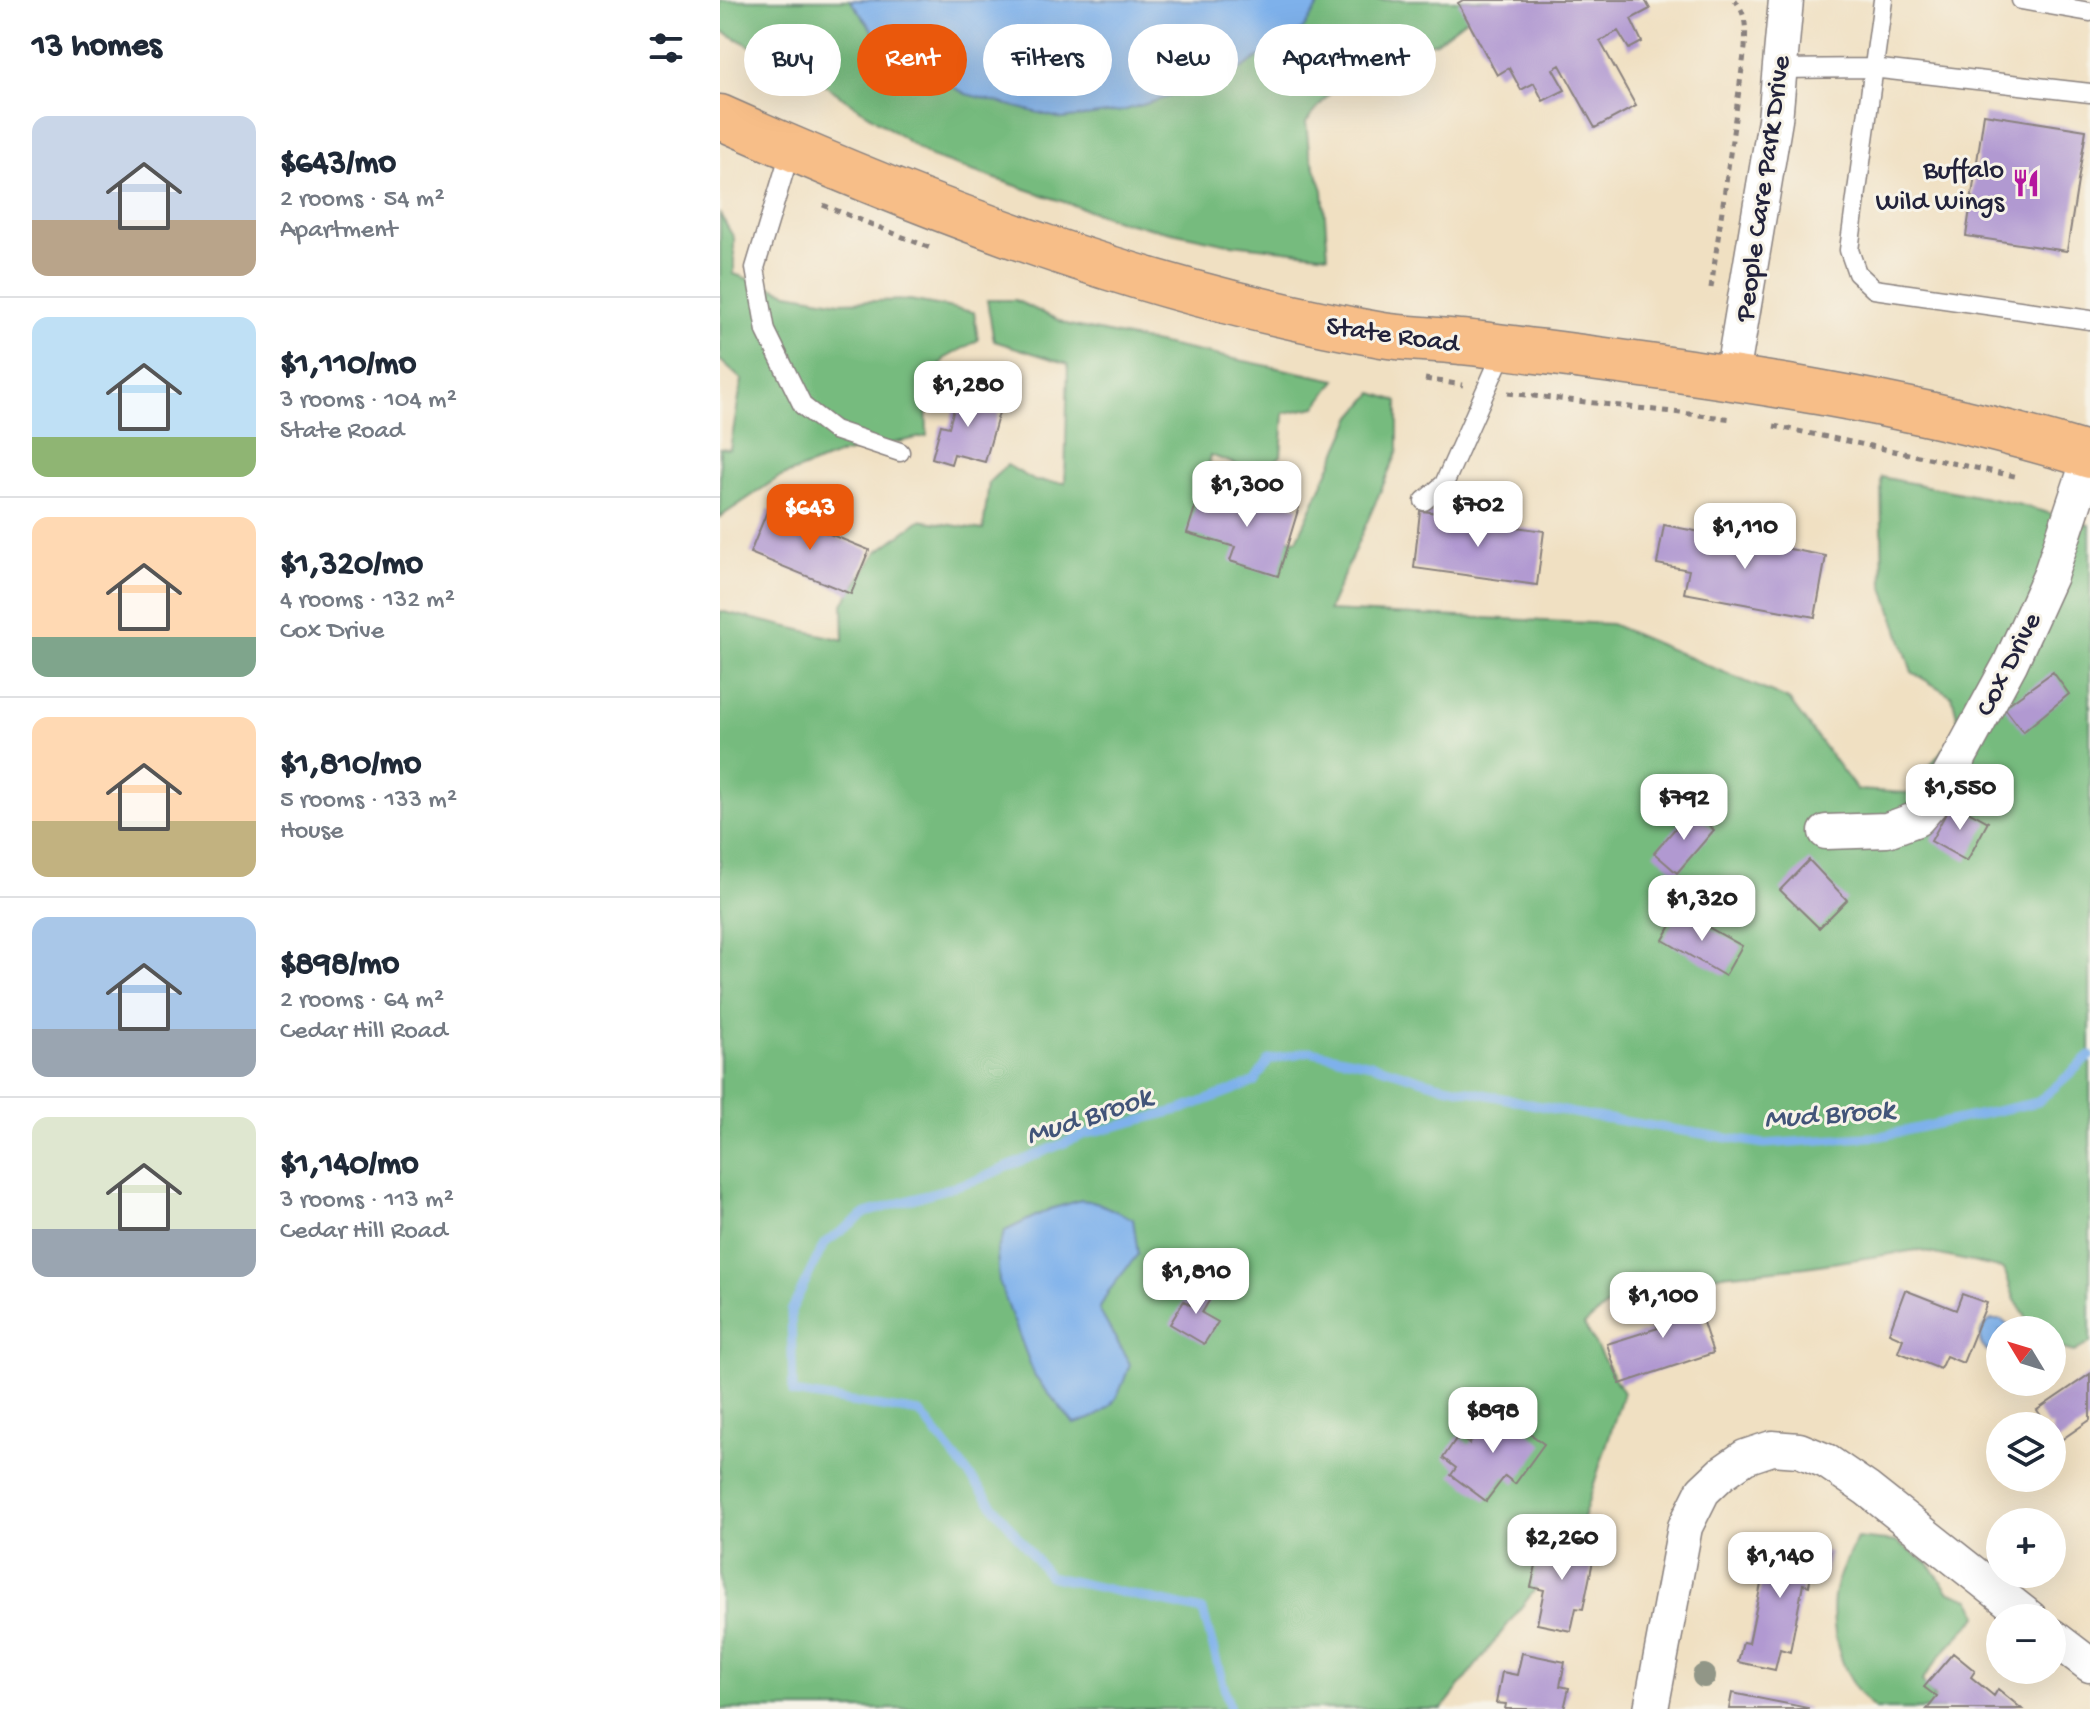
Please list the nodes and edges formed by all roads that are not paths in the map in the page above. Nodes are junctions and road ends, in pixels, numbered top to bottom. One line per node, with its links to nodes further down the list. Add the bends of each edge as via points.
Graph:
1 (1786, 0): 6 (street, People Care Park Drive)
2 (1883, 0): 5 (lane)
3 (2021, 0): 4 (lane)
4 (2090, 12)
5 (1872, 68): 6 (lane); 7 (lane); 10 (lane, via 1849,250 1857,273 1874,289)
6 (1778, 69): 12 (street, People Care Park Drive, via 1775,120)
7 (2090, 93)
8 (720, 117): 9 (main road, State Road)
9 (791, 149): 11 (main road, State Road, via 1049,250 1235,306 1384,335); 13 (lane, via 755,268 766,331 803,406 834,430)
10 (2090, 320)
11 (1505, 347): 12 (main road, State Road); 15 (lane, via 1444,484)
12 (1732, 376): 14 (main road, State Road, via 1928,413)
13 (900, 452)
14 (2090, 456): 16 (street, Cox Drive, via 2050,576 2010,664 1940,793 1917,819 1887,830)
15 (1424, 501)
16 (1826, 832)
17 (2012, 1604): 20 (street, via 1826,1461 1799,1450 1772,1448 1745,1457 1722,1473 1703,1491 1685,1527)
18 (2066, 1647): 19 (street)
19 (2090, 1665)
20 (1651, 1709)

